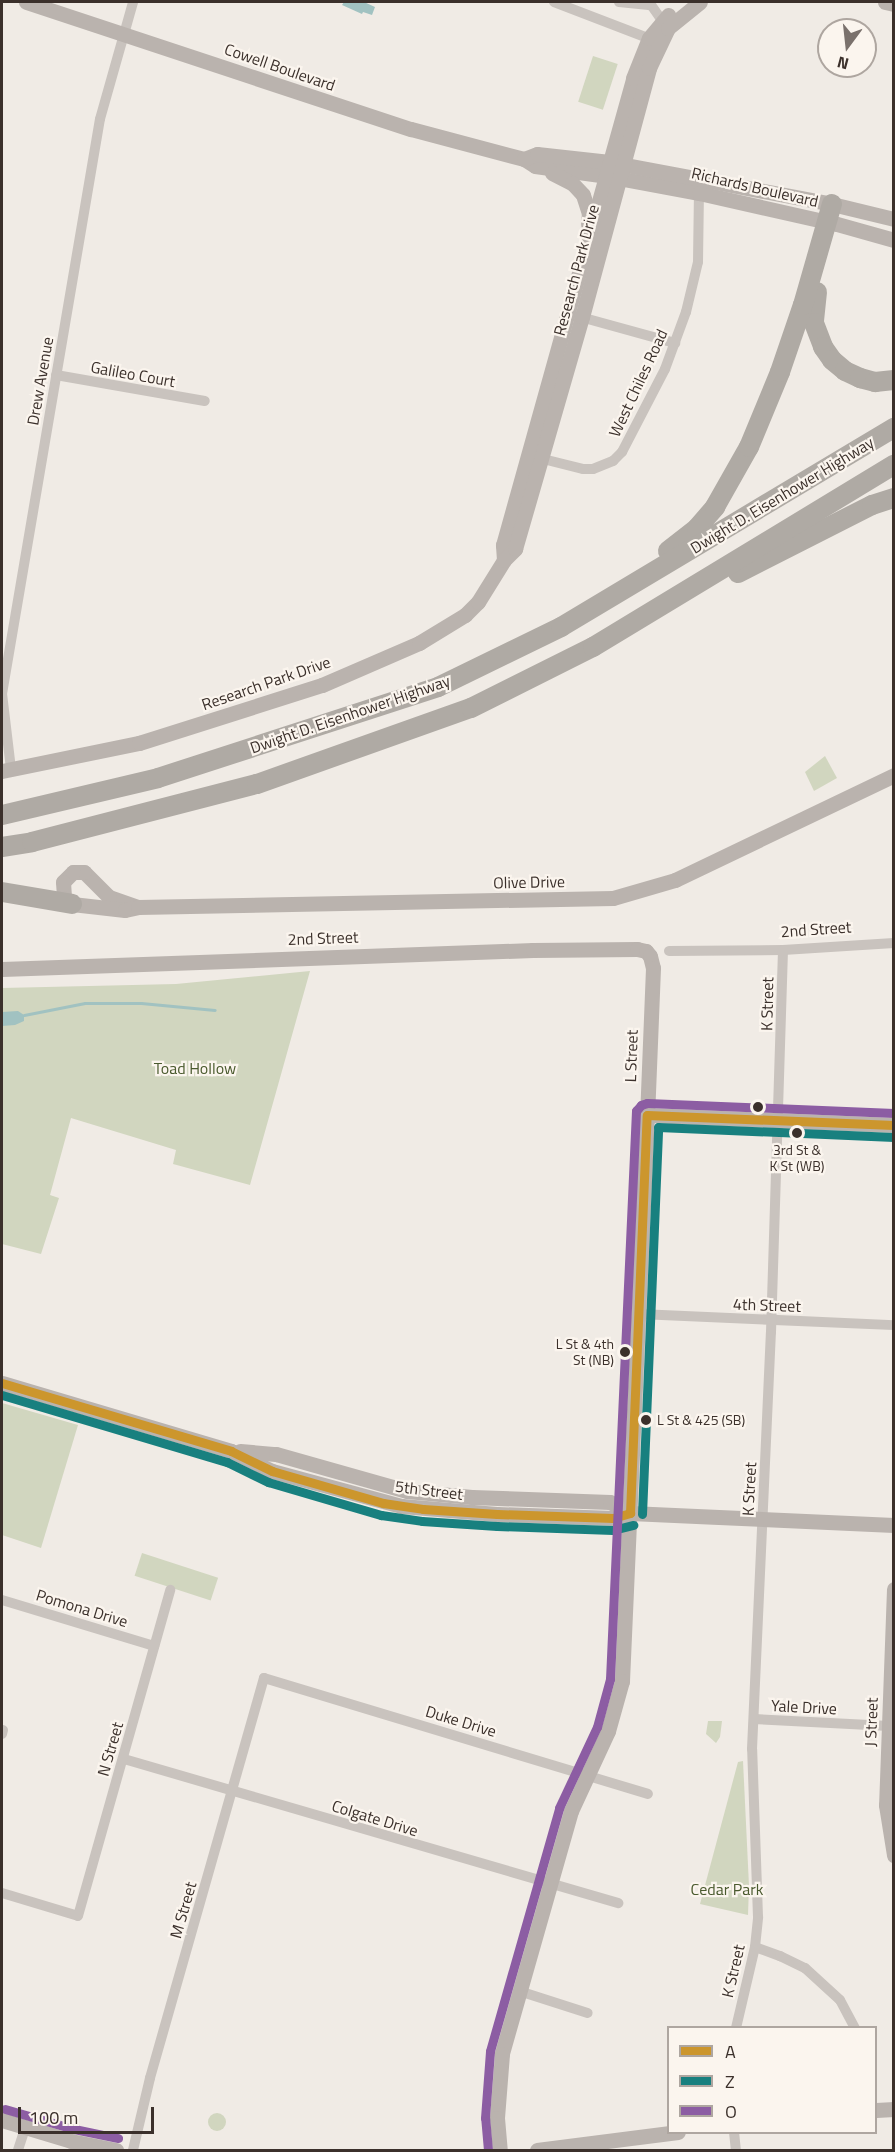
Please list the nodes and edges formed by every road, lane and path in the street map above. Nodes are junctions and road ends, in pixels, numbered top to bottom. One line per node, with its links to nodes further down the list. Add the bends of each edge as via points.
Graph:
1 (26, 2): 11 (street, Cowell Boulevard)
2 (133, 2): 11 (street, Drew Avenue)
3 (554, 2): 12 (street)
4 (619, 2): 8 (street)
5 (686, 2): 10 (street, Research Park Drive)
6 (700, 2): 10 (street, Research Park Drive)
7 (885, 2): 9 (street)
8 (650, 3): 10 (street)
9 (894, 4)
10 (665, 25): 12 (street, Research Park Drive)
11 (125, 34): 13 (street, Cowell Boulevard, via 411,129); 22 (street, Drew Avenue, via 100,120)
12 (654, 41): 14 (street, Research Park Drive, via 633,78)
13 (530, 163): 14 (street, Cowell Boulevard, via 537,154); 19 (street, via 572,183 583,195 589,213)
14 (615, 170): 15 (street, Richards Boulevard); 16 (street, Richards Boulevard); 19 (street, Research Park Drive); 20 (street, Research Park Drive)
15 (699, 193): 16 (street, Richards Boulevard); 21 (street, West Chiles Road, via 698,262)
16 (834, 214): 17 (street, Richards Boulevard); 18 (street, Richards Boulevard); 23 (highway, via 814,300 816,332 832,360 845,371 875,382); 30 (highway, via 780,372 749,447 720,499 681,542)
17 (894, 219)
18 (894, 240)
19 (588, 243): 20 (street, Research Park Drive)
20 (575, 315): 21 (street); 26 (street, Research Park Drive)
21 (675, 343): 26 (street, West Chiles Road, via 640,420 613,461 583,469)
22 (56, 375): 24 (street, Galileo Court); 31 (street, Drew Avenue, via 2,694)
23 (894, 380)
24 (205, 401)
25 (894, 428): 30 (highway, Dwight D. Eisenhower Highway)
26 (535, 457): 31 (street, Research Park Drive, via 515,549 465,615 419,643 322,685 214,721 139,743)
27 (894, 465): 29 (highway, Dwight D. Eisenhower Highway)
28 (894, 498): 29 (highway, via 862,510 740,573)
29 (690, 589): 34 (highway, Dwight D. Eisenhower Highway, via 593,647 471,708 257,784)
30 (561, 627): 33 (highway, Dwight D. Eisenhower Highway, via 438,687 158,778)
31 (6, 770)
32 (894, 775): 37 (street, Olive Drive, via 675,880 613,898)
33 (2, 816)
34 (2, 847)
35 (2, 892): 36 (highway)
36 (72, 904): 37 (street, Olive Drive, via 125,910); 37 (street, Olive Drive, via 64,898 62,886 68,874 78,871 88,874 109,897)
37 (138, 907)
38 (894, 944): 39 (street, 2nd Street)
39 (783, 950): 41 (street, 2nd Street); 44 (street, K Street)
40 (646, 951): 42 (street, 2nd Street, via 304,956 217,963); 43 (street, L Street, via 653,968)
41 (669, 951)
42 (2, 969)
43 (647, 1115): 44 (street); 46 (street, L Street)
44 (778, 1120): 45 (street); 47 (street, K Street)
45 (894, 1125)
46 (639, 1314): 47 (street, 4th Street); 50 (street, L Street)
47 (771, 1320): 48 (street, 4th Street); 51 (street, K Street)
48 (894, 1325)
49 (2, 1383): 50 (street, 5th Street, via 231,1450 276,1454 407,1491 610,1502)
50 (630, 1513): 51 (street, 5th Street); 61 (street, L Street, via 622,1681 608,1731)
51 (762, 1519): 52 (street, 5th Street); 58 (street, K Street)
52 (894, 1525)
53 (894, 1589): 59 (street, J Street)
54 (170, 1590): 56 (street, N Street)
55 (2, 1600): 56 (street, Pomona Drive)
56 (154, 1646): 60 (street, N Street)
57 (264, 1678): 61 (street, Duke Drive); 62 (street, M Street)
58 (754, 1719): 59 (street, Yale Drive); 68 (street, K Street, via 753,1822 758,1917)
59 (888, 1726): 64 (street, J Street, via 886,1805)
60 (124, 1759): 62 (street, Colgate Drive); 66 (street, N Street, via 78,1916)
61 (588, 1775): 63 (street, Duke Drive); 65 (street, L Street, via 571,1811)
62 (232, 1790): 65 (street, Colgate Drive); 81 (street, M Street)
63 (648, 1794)
64 (894, 1855)
65 (548, 1884): 67 (street, Colgate Drive); 69 (street, L Street)
66 (2, 1893)
67 (618, 1903)
68 (755, 1947): 71 (street, K Street); 72 (street, via 805,1968 840,2000)
69 (519, 1991): 70 (street); 82 (street, L Street, via 498,2081 496,2118)
70 (588, 2013)
71 (736, 2026)
72 (854, 2026)
73 (894, 2109): 74 (street)
74 (877, 2110)
75 (2, 2120): 76 (street)
76 (25, 2128): 79 (street); 80 (street)
77 (670, 2134): 83 (street)
78 (734, 2134): 84 (street)
79 (18, 2151)
80 (116, 2151)
81 (133, 2151)
82 (500, 2151)
83 (537, 2151)
84 (735, 2151)

